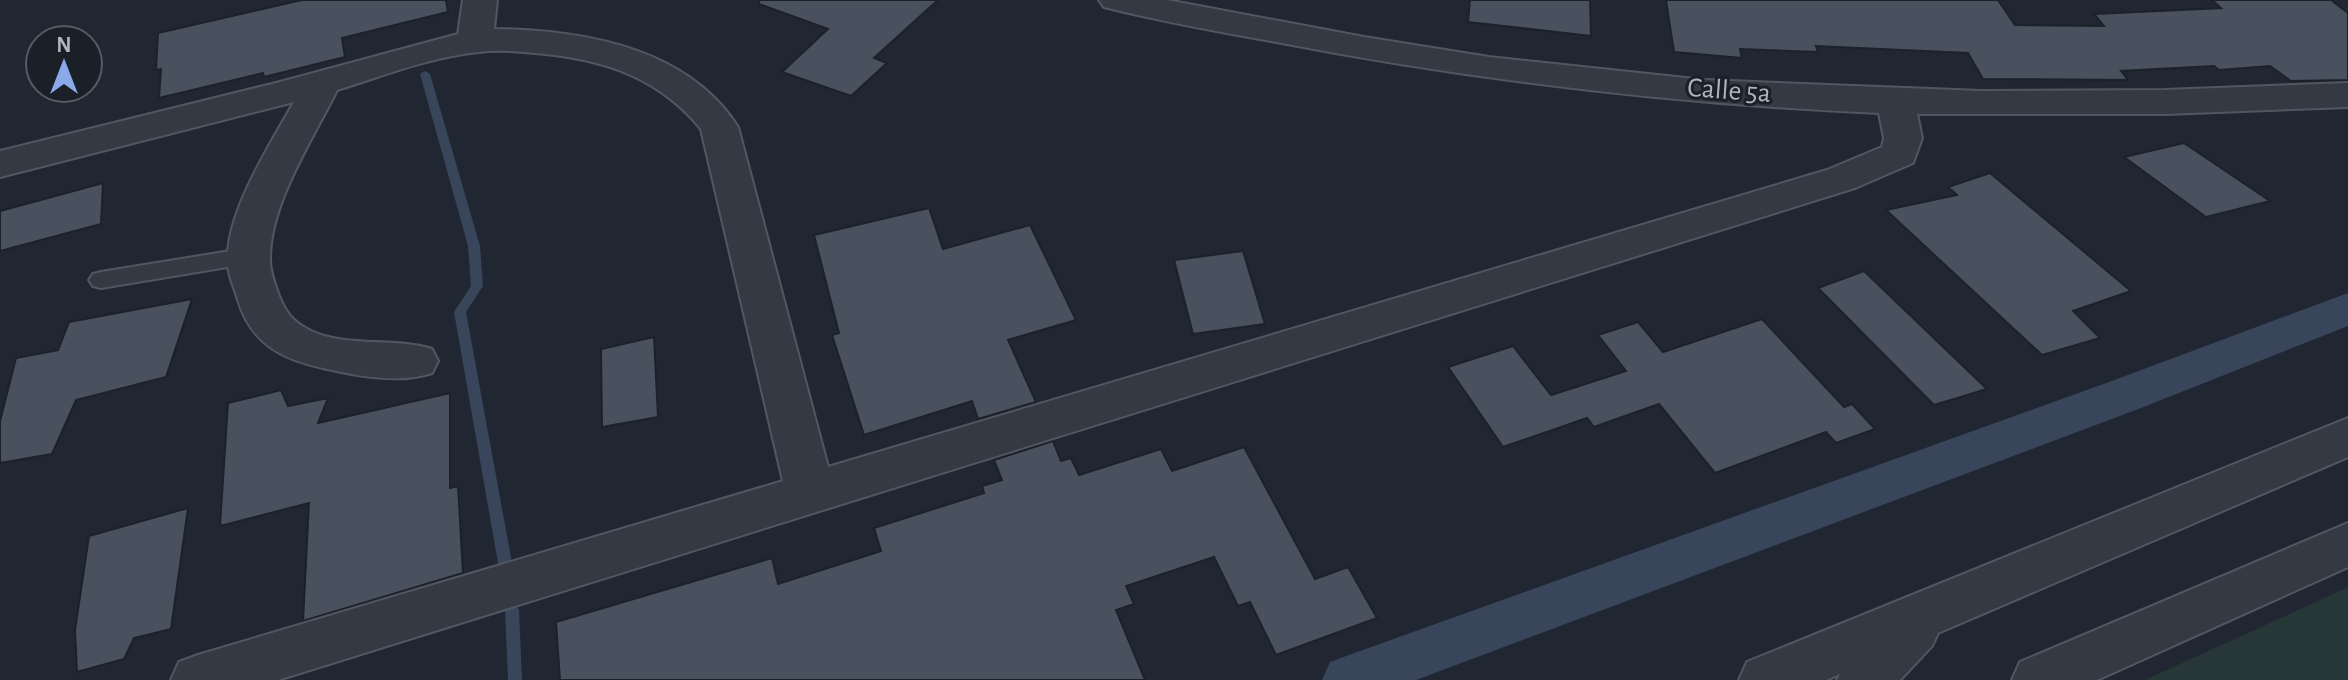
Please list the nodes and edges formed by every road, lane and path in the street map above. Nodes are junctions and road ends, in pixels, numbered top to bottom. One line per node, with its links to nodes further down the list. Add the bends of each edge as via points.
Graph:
1 (480, 0): 3 (street)
2 (1116, 0): 6 (street, Calle 5a, via 1489,67 1615,83)
3 (475, 41): 4 (street); 12 (street, via 583,47 638,62 699,100 719,127 731,166)
4 (322, 83): 7 (street); 8 (street, via 260,211)
5 (2348, 95): 6 (street, Calle 5a, via 2102,104)
6 (1895, 100): 12 (street, via 1903,138 1899,154 1841,179)
7 (0, 164)
8 (249, 256): 9 (lane); 10 (street, via 268,322 297,344 328,354)
9 (101, 280)
10 (416, 361)
11 (2348, 437): 14 (street)
12 (810, 491): 15 (street)
13 (2348, 544): 18 (street)
14 (1940, 608): 16 (street); 17 (street, via 1901,638)
15 (198, 680)
16 (1766, 680)
17 (1864, 680)
18 (2039, 680)

